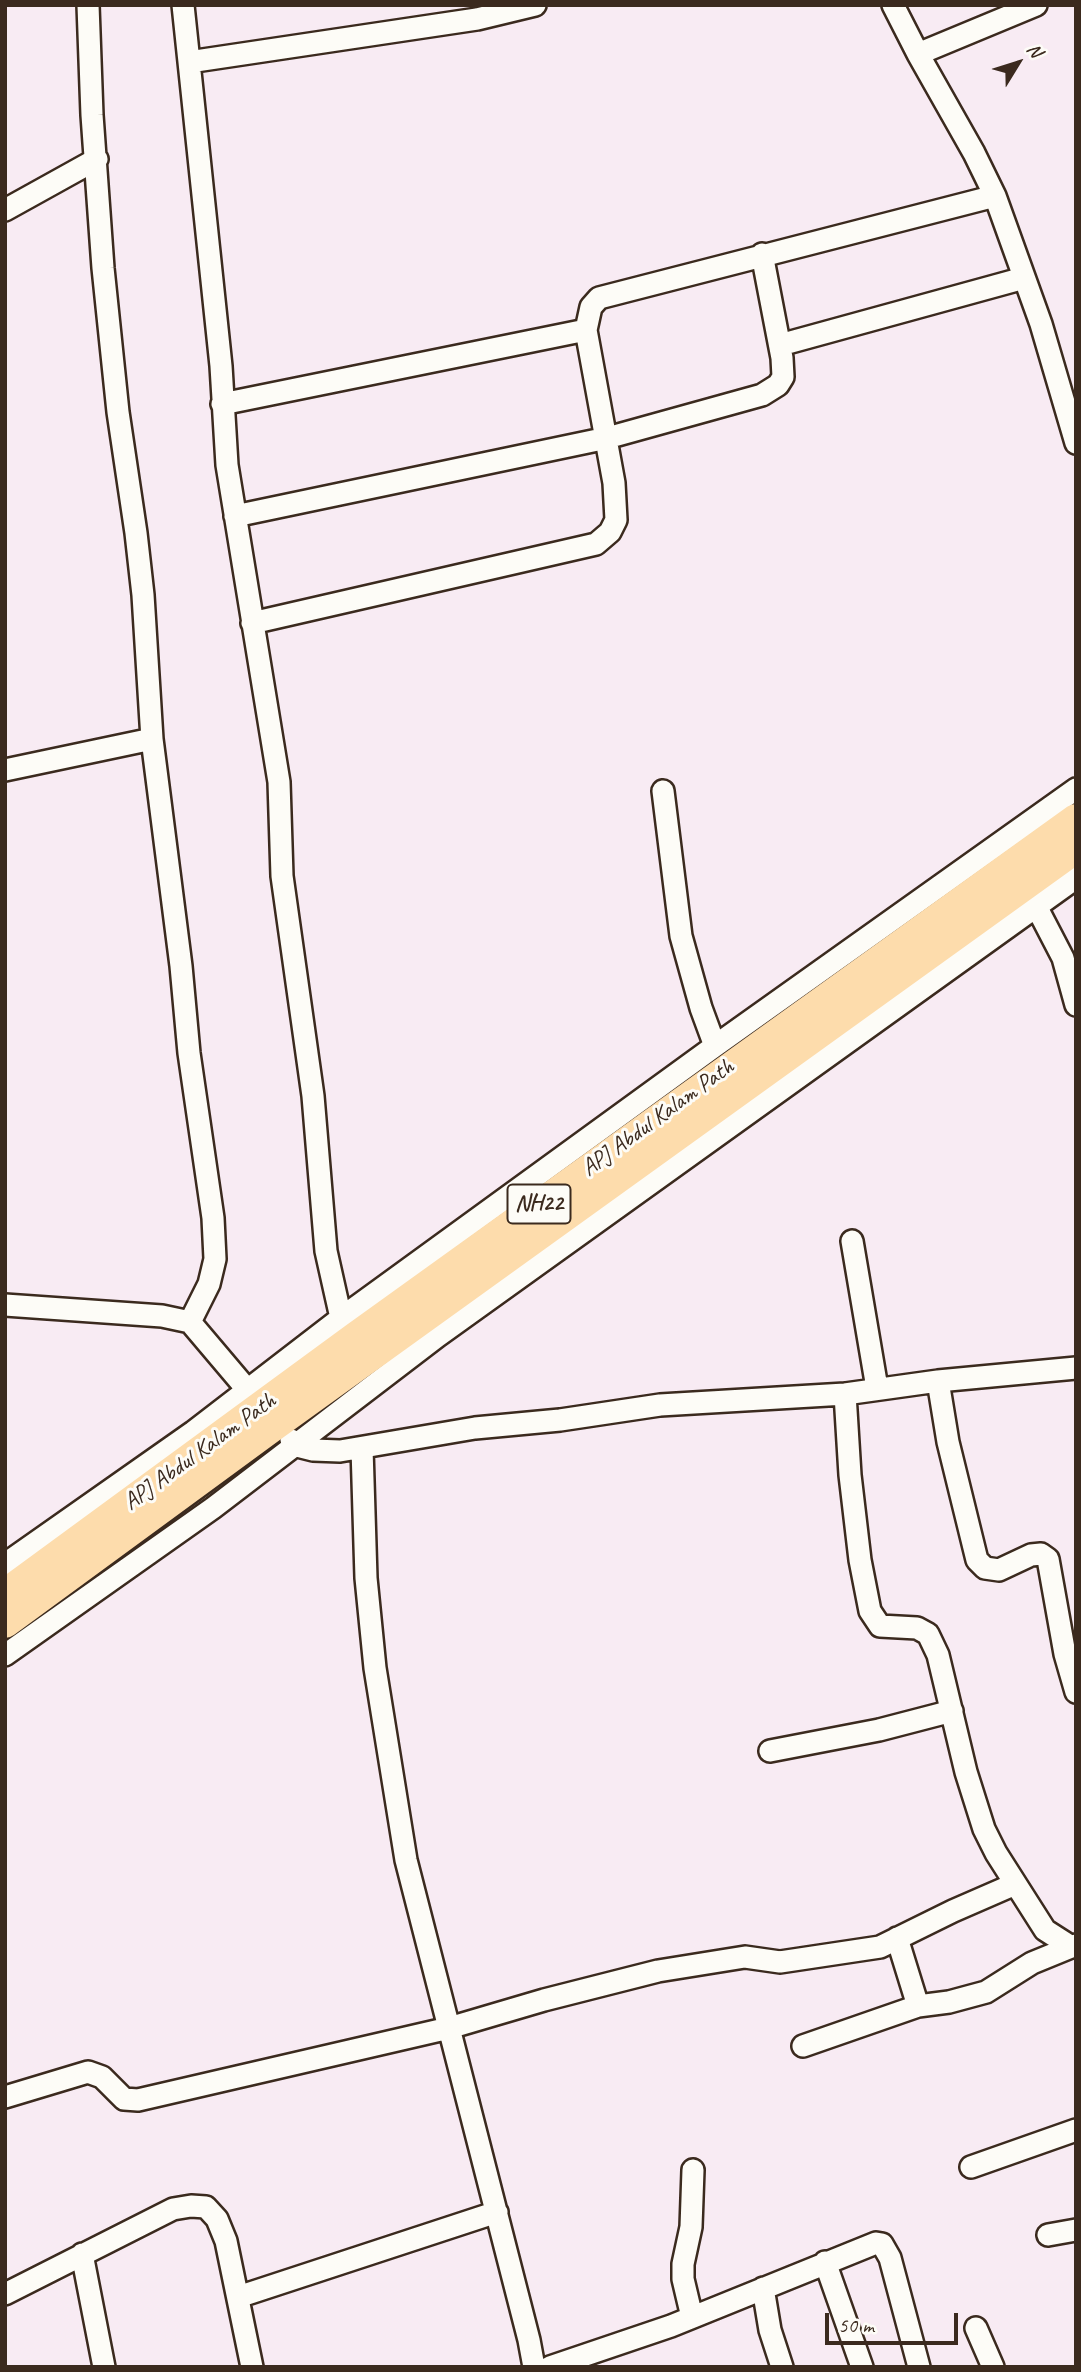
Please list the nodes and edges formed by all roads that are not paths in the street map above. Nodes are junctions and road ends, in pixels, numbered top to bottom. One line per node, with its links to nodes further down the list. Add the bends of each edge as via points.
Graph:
1 (88, 5): 8 (street)
2 (183, 5): 7 (street)
3 (536, 5): 7 (street, via 477,19)
4 (893, 5): 6 (street)
5 (1036, 5): 6 (street)
6 (918, 54): 9 (street)
7 (189, 62): 15 (street)
8 (97, 159): 10 (street); 21 (street, via 116,399 143,595)
9 (995, 196): 11 (street); 12 (street)
10 (5, 209)
11 (762, 254): 13 (street, via 599,298 591,307); 14 (street)
12 (1024, 278): 14 (street); 16 (street)
13 (586, 330): 15 (street); 17 (street)
14 (780, 345): 17 (street, via 783,377 762,395)
15 (222, 404): 19 (street)
16 (1071, 405): 18 (street)
17 (607, 438): 19 (street); 20 (street, via 616,520 610,533 596,544)
18 (1076, 443)
19 (235, 516): 20 (street)
20 (253, 623): 31 (street, via 279,782 282,876 313,1096 326,1251)
21 (152, 739): 22 (street); 32 (street, via 213,1218 215,1259 209,1284)
22 (5, 771)
23 (663, 791): 28 (street, via 681,936)
24 (1073, 819): 28 (street, NH22); 37 (highway, APJ Abdul Kalam Path / NH22)
25 (1076, 878): 26 (street, NH22)
26 (1036, 906): 27 (street, via 1063,958); 38 (street, NH22, via 439,1336)
27 (1076, 1005)
28 (715, 1046): 31 (street, NH22)
29 (852, 1241): 35 (street)
30 (5, 1305): 32 (street)
31 (341, 1318): 37 (street, NH22)
32 (190, 1322): 37 (street)
33 (1076, 1368): 34 (street)
34 (937, 1381): 35 (street); 44 (street, via 977,1560 985,1568 999,1570 1031,1555 1048,1559)
35 (877, 1388): 36 (street)
36 (845, 1394): 39 (street, via 660,1405 475,1428); 45 (street, via 850,1475 870,1611 880,1626 916,1628 928,1634 938,1655)
37 (261, 1407): 38 (street); 40 (street, NH22, via 193,1432); 41 (highway, APJ Abdul Kalam Path / NH22); 42 (highway, APJ Abdul Kalam Path / NH22)
38 (297, 1446): 39 (street, via 313,1450); 43 (street, NH22)
39 (362, 1448): 51 (street, via 366,1578 375,1668 406,1860)
40 (5, 1564)
41 (5, 1594)
42 (5, 1623)
43 (5, 1655)
44 (1076, 1692)
45 (951, 1711): 46 (street); 47 (street, via 984,1829)
46 (770, 1751)
47 (1015, 1884): 48 (street); 49 (street, via 1045,1930)
48 (897, 1938): 50 (street); 51 (street, via 880,1947 807,1959 779,1962 744,1957 658,1970)
49 (1073, 1945): 50 (street, via 1032,1963 986,1992)
50 (918, 2006): 52 (street)
51 (449, 2028): 53 (street, via 138,2100 124,2099 102,2077 88,2072); 57 (street)
52 (803, 2046)
53 (5, 2097)
54 (1076, 2130): 55 (street)
55 (971, 2167)
56 (693, 2170): 65 (street, via 691,2227 683,2263)
57 (497, 2212): 64 (street); 69 (street)
58 (1076, 2230): 59 (street)
59 (1048, 2235)
60 (82, 2254): 63 (street); 64 (street, via 173,2209 206,2207 226,2241); 67 (street)
61 (825, 2262): 62 (street); 72 (street); 73 (street, via 882,2244)
62 (763, 2288): 65 (street); 71 (street)
63 (5, 2294)
64 (239, 2297): 68 (street)
65 (692, 2317): 70 (street)
66 (976, 2328): 74 (street)
67 (104, 2367)
68 (252, 2367)
69 (534, 2367)
70 (550, 2367)
71 (782, 2367)
72 (862, 2367)
73 (919, 2367)
74 (993, 2367)

